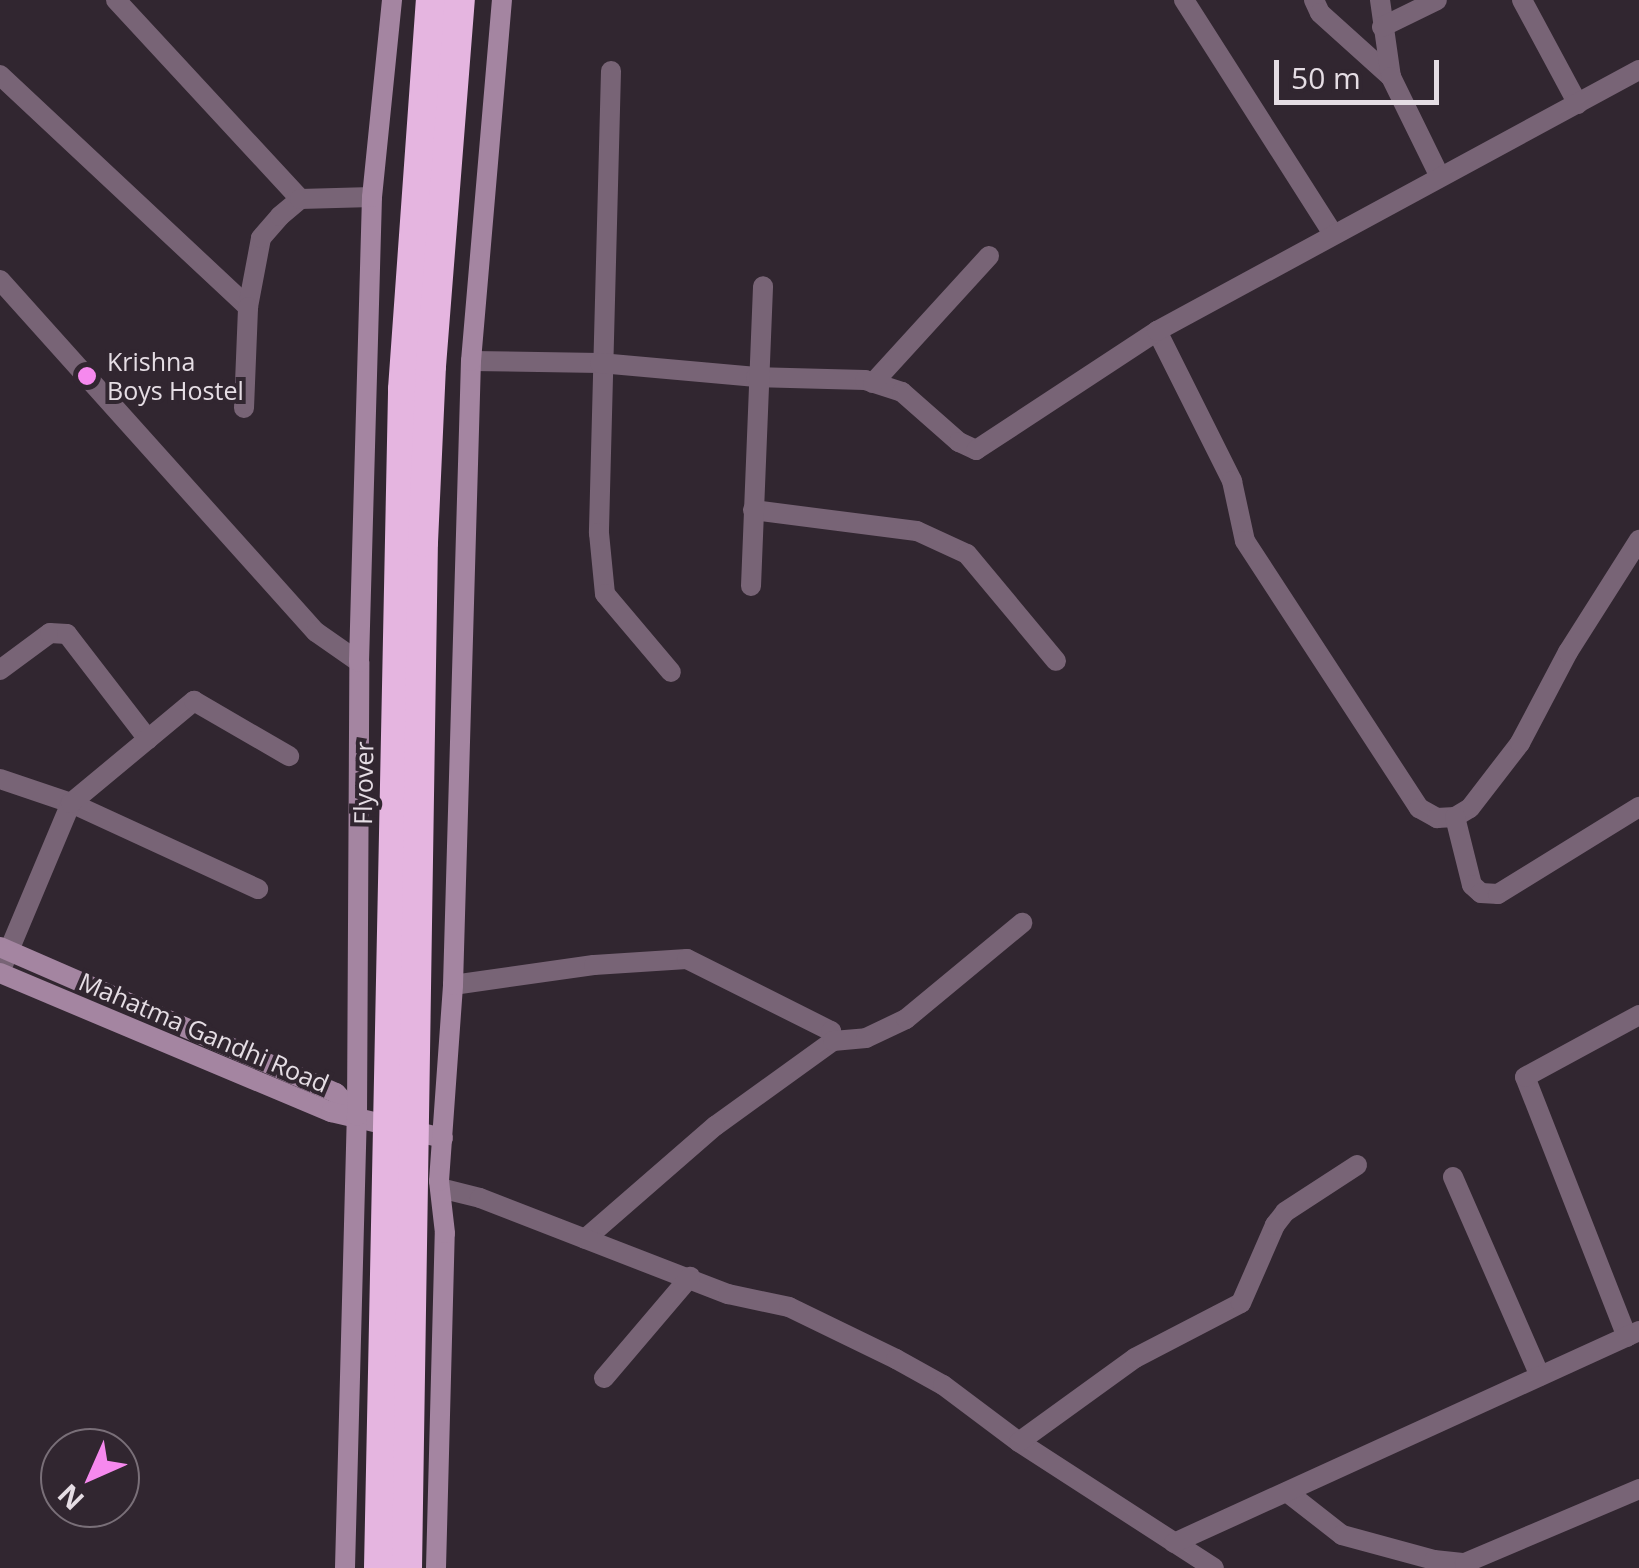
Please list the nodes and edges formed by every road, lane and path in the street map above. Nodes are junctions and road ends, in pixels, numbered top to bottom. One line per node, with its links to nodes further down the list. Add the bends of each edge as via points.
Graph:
1 (116, 0): 19 (street)
2 (392, 0): 18 (street)
3 (431, 0): 66 (highway, Flyover, via 403,388)
4 (460, 0): 52 (highway, via 424,522)
5 (502, 0): 26 (street)
6 (1184, 0): 20 (street)
7 (1314, 0): 15 (street)
8 (1380, 0): 11 (street)
9 (1437, 0): 11 (street)
10 (1522, 0): 16 (street)
11 (1382, 26): 15 (street)
12 (1639, 70): 16 (street)
13 (611, 71): 27 (street)
14 (0, 75): 24 (street)
15 (1391, 77): 17 (street)
16 (1578, 104): 17 (street)
17 (1439, 175): 20 (street)
18 (372, 197): 19 (street); 35 (street)
19 (300, 200): 24 (street, via 261,238)
20 (1333, 234): 25 (street)
21 (989, 256): 29 (street)
22 (0, 280): 35 (street, via 316,632)
23 (763, 286): 28 (street)
24 (248, 307): 30 (street)
25 (1157, 331): 29 (street, via 976,450 902,392); 43 (street, via 1232,482 1245,541 1419,808 1437,818)
26 (471, 361): 27 (street); 48 (street)
27 (600, 363): 28 (street); 37 (street, via 598,522 606,594)
28 (756, 378): 29 (street); 31 (street)
29 (873, 383)
30 (244, 408)
31 (752, 510): 33 (street); 34 (street, via 917,530 967,554)
32 (1639, 540): 43 (street, via 1520,743 1470,808)
33 (751, 586)
34 (1056, 661)
35 (359, 662): 51 (street)
36 (0, 670): 38 (street, via 50,633 67,634)
37 (672, 672)
38 (148, 739): 39 (street, via 194,701); 41 (street)
39 (288, 756)
40 (0, 778): 41 (street)
41 (70, 803): 44 (street); 46 (street)
42 (1639, 807): 43 (street, via 1498,894 1472,885)
43 (1455, 817)
44 (258, 889)
45 (1022, 924): 50 (street, via 906,1019 866,1038)
46 (3, 948): 47 (street); 51 (street, Mahatma Gandhi Road, via 336,1092)
47 (0, 975): 51 (street, Mahatma Gandhi Road, via 293,1098)
48 (453, 985): 50 (street, via 687,959 819,1023); 52 (street)
49 (1639, 1014): 58 (street, via 1525,1077)
50 (833, 1041): 56 (street, via 715,1126)
51 (357, 1116): 52 (street); 65 (street)
52 (429, 1135): 55 (street); 67 (highway)
53 (1357, 1165): 61 (street, via 1285,1212 1241,1303 1135,1358)
54 (1453, 1177): 59 (street)
55 (440, 1188): 56 (street); 68 (street, via 445,1234)
56 (585, 1240): 57 (street)
57 (690, 1277): 60 (street); 61 (street, via 728,1294 789,1307 896,1359 943,1384)
58 (1633, 1334): 59 (street)
59 (1540, 1376): 63 (street)
60 (604, 1378)
61 (1019, 1442): 64 (street)
62 (1639, 1490): 63 (street, via 1465,1562 1342,1535)
63 (1287, 1492): 64 (street)
64 (1174, 1544): 69 (street)
65 (345, 1568)
66 (379, 1568)
67 (407, 1568)
68 (436, 1568)
69 (1214, 1568)

